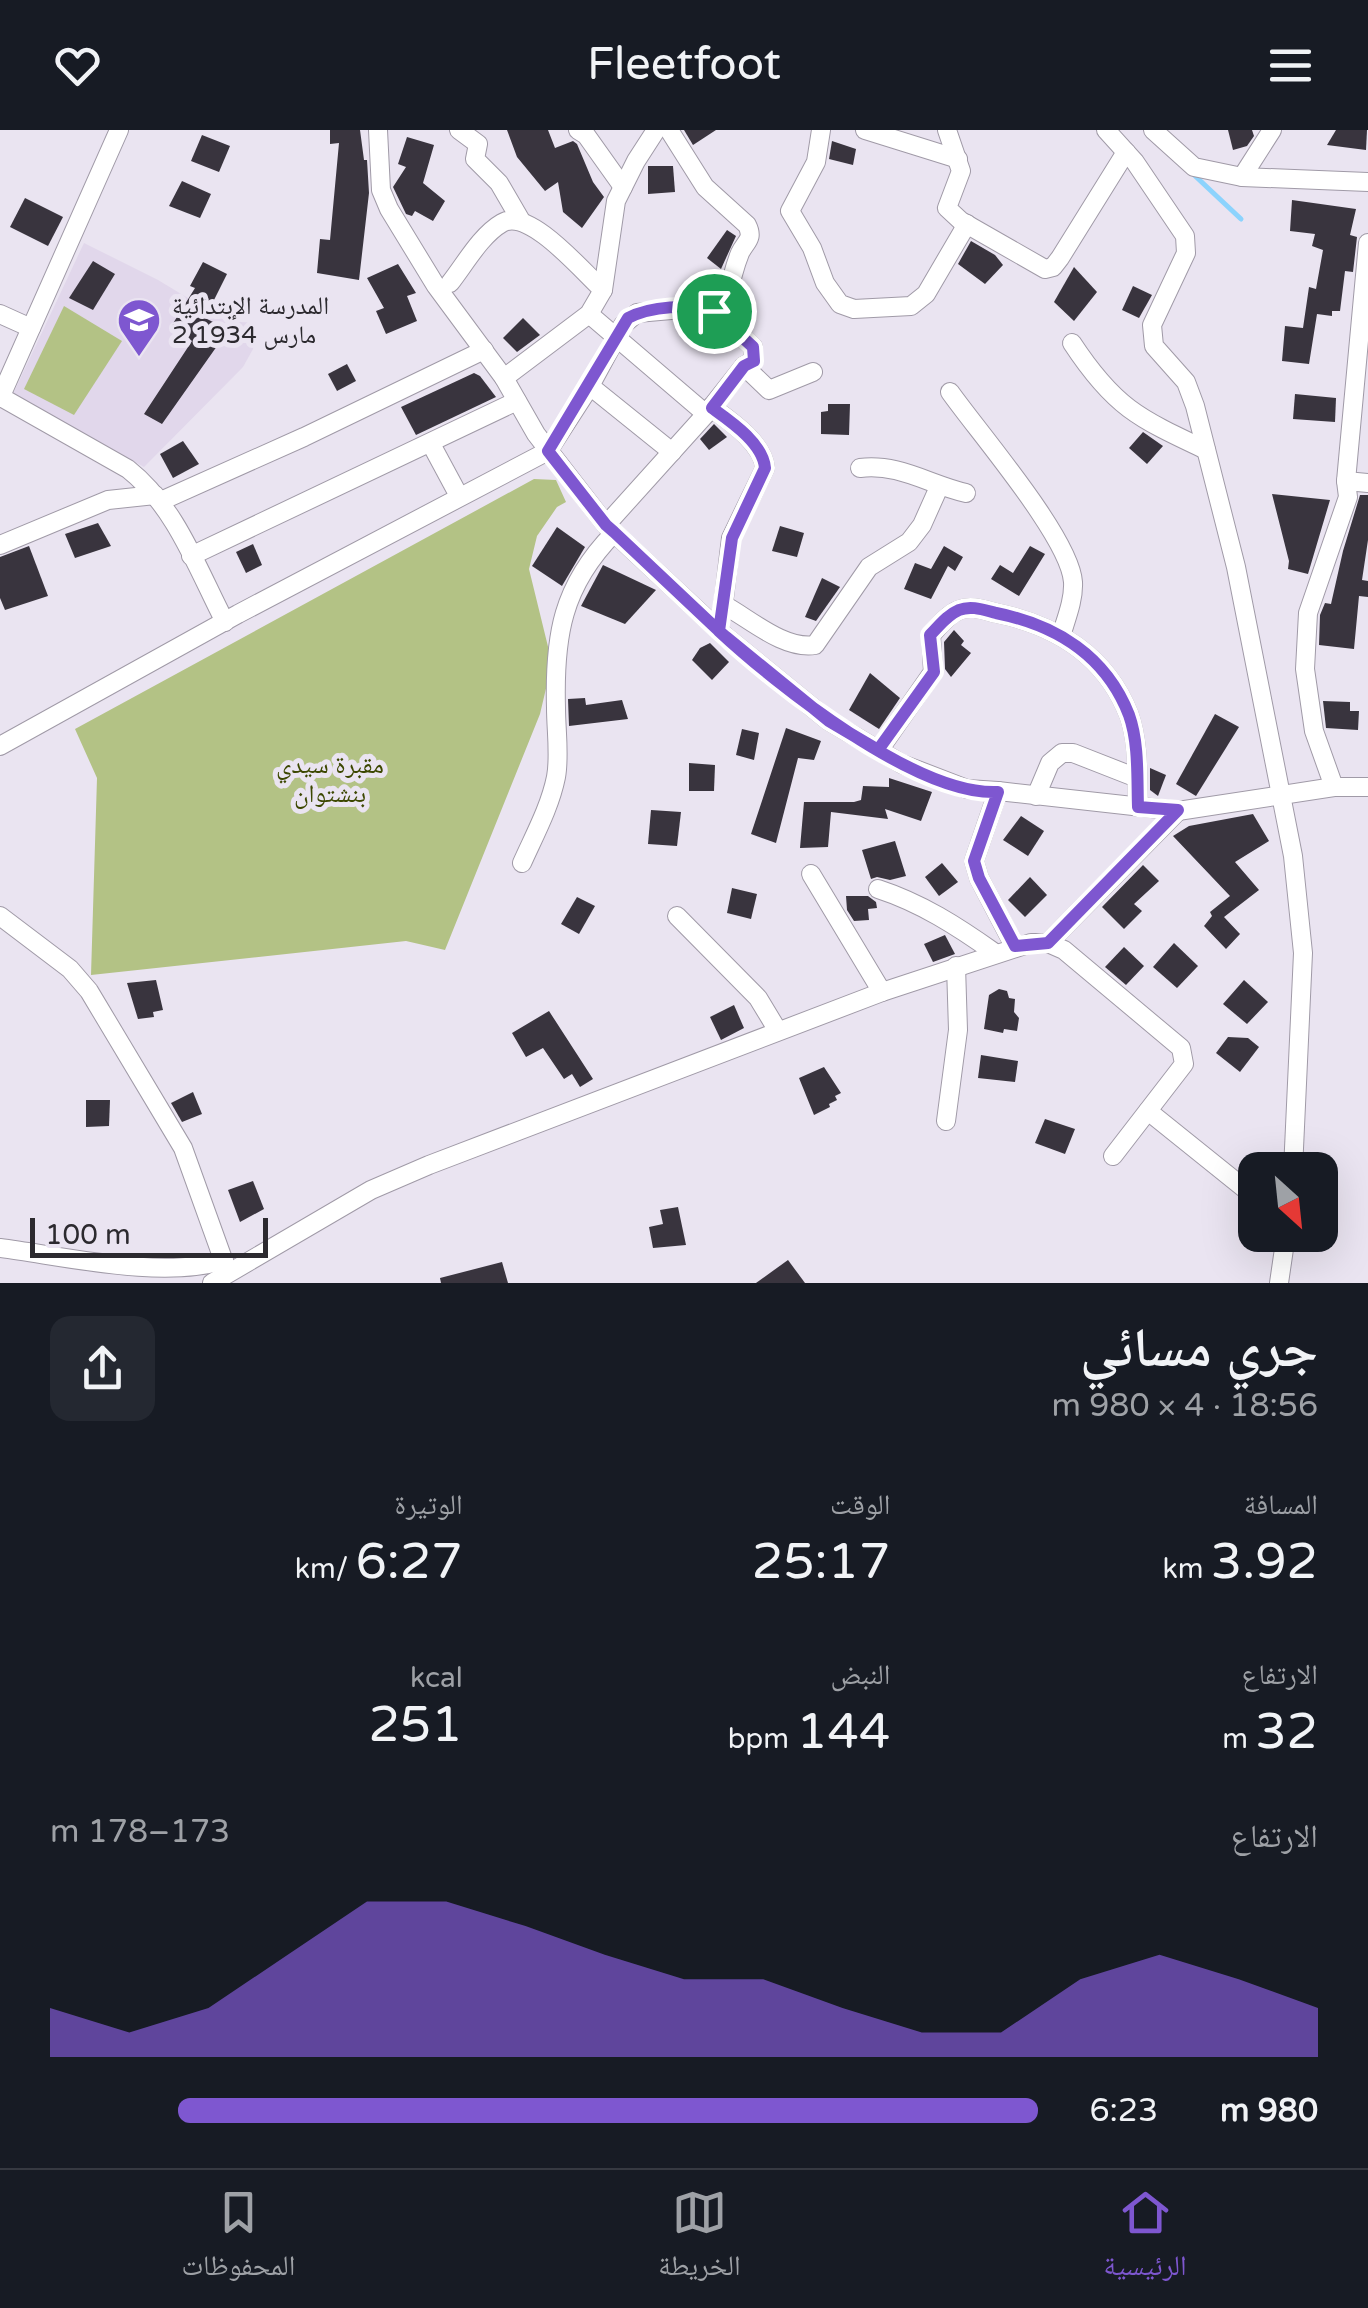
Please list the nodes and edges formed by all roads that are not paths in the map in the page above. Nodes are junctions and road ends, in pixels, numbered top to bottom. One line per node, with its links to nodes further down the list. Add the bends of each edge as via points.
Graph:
1 (119, 130): 26 (street)
2 (378, 130): 29 (street, via 381,190 389,208)
3 (459, 130): 18 (street, via 478,144 475,159 499,182)
4 (578, 130): 17 (street)
5 (656, 130): 17 (street)
6 (669, 130): 23 (street, via 706,187 751,232 730,291)
7 (821, 130): 19 (street, via 808,183 790,211 840,304 911,306 926,294)
8 (866, 130): 14 (street)
9 (947, 130): 14 (street)
10 (1106, 130): 13 (street)
11 (1153, 130): 15 (street, via 1194,167)
12 (1272, 130): 15 (street)
13 (1126, 152): 19 (street, via 1049,270); 39 (street, via 1185,236 1186,253 1152,326 1154,346 1186,382)
14 (958, 158): 19 (street, via 961,171 946,208)
15 (1242, 177): 16 (street)
16 (1368, 182)
17 (623, 187): 22 (street)
18 (520, 219): 21 (street, via 492,229); 22 (street)
19 (967, 224)
20 (1368, 243): 43 (street)
21 (450, 284)
22 (603, 290): 25 (street)
23 (714, 311): 27 (street, via 637,313); 30 (street, via 753,347 754,361)
24 (0, 314): 26 (street)
25 (589, 314): 27 (street); 32 (street)
26 (31, 328): 35 (street)
27 (617, 336): 33 (street); 37 (street)
28 (1072, 342): 39 (street, via 1118,403)
29 (484, 350): 32 (street); 48 (street)
30 (744, 366): 31 (street, via 773,391); 37 (street)
31 (813, 372)
32 (504, 378): 36 (street)
33 (590, 386): 40 (street); 41 (street)
34 (950, 392): 55 (street, via 1070,562 1074,586)
35 (0, 398): 48 (street, via 128,470)
36 (517, 401): 38 (street); 40 (street)
37 (709, 411): 41 (street); 52 (street, via 766,461 732,538)
38 (432, 444): 47 (street); 51 (street)
39 (1206, 450): 62 (street)
40 (548, 451): 47 (street); 49 (street)
41 (672, 452): 49 (street)
42 (860, 468): 45 (street, via 894,468)
43 (1346, 481): 44 (street); 60 (street, via 1348,497 1308,612 1305,669)
44 (1368, 483)
45 (939, 487): 46 (street); 52 (street, via 908,542 869,567 815,644 786,641)
46 (966, 493)
47 (459, 496): 53 (street)
48 (158, 498): 50 (street, via 108,500); 51 (street)
49 (610, 529): 54 (street); 66 (street, via 574,583 560,628 556,776)
50 (0, 545)
51 (191, 556): 53 (street)
52 (724, 605): 54 (street)
53 (225, 622): 56 (street)
54 (719, 631): 57 (street, via 829,721)
55 (1061, 636): 57 (street, via 1028,619 971,608 945,618 930,635 934,672); 58 (street, via 1088,652 1120,698 1130,718)
56 (0, 746)
57 (878, 750): 61 (street, via 967,789)
58 (1137, 778): 63 (street, via 1062,753 1050,763); 64 (street)
59 (1368, 786): 60 (street)
60 (1329, 788): 62 (street)
61 (998, 792): 63 (street); 72 (street, via 974,861)
62 (1280, 795): 65 (street); 79 (street, via 1303,953)
63 (1036, 796): 64 (street)
64 (1138, 807): 65 (street)
65 (1178, 810): 71 (street)
66 (522, 863)
67 (811, 874): 75 (street)
68 (878, 889): 73 (street, via 925,908)
69 (0, 916): 84 (street, via 70,968 89,991 182,1148)
70 (677, 916): 76 (street, via 758,998)
71 (1048, 943): 72 (street); 77 (street, via 1093,971 1181,1048 1184,1064)
72 (1015, 946): 73 (street)
73 (995, 954): 74 (street)
74 (956, 966): 75 (street); 78 (street, via 958,1030)
75 (882, 992): 76 (street)
76 (778, 1031): 84 (street, via 371,1190)
77 (1148, 1111): 80 (street); 81 (street)
78 (946, 1120)
79 (1295, 1152)
80 (1113, 1156)
81 (1238, 1183)
82 (0, 1248): 84 (street)
83 (1284, 1252): 85 (street)
84 (222, 1272)
85 (1279, 1283)

